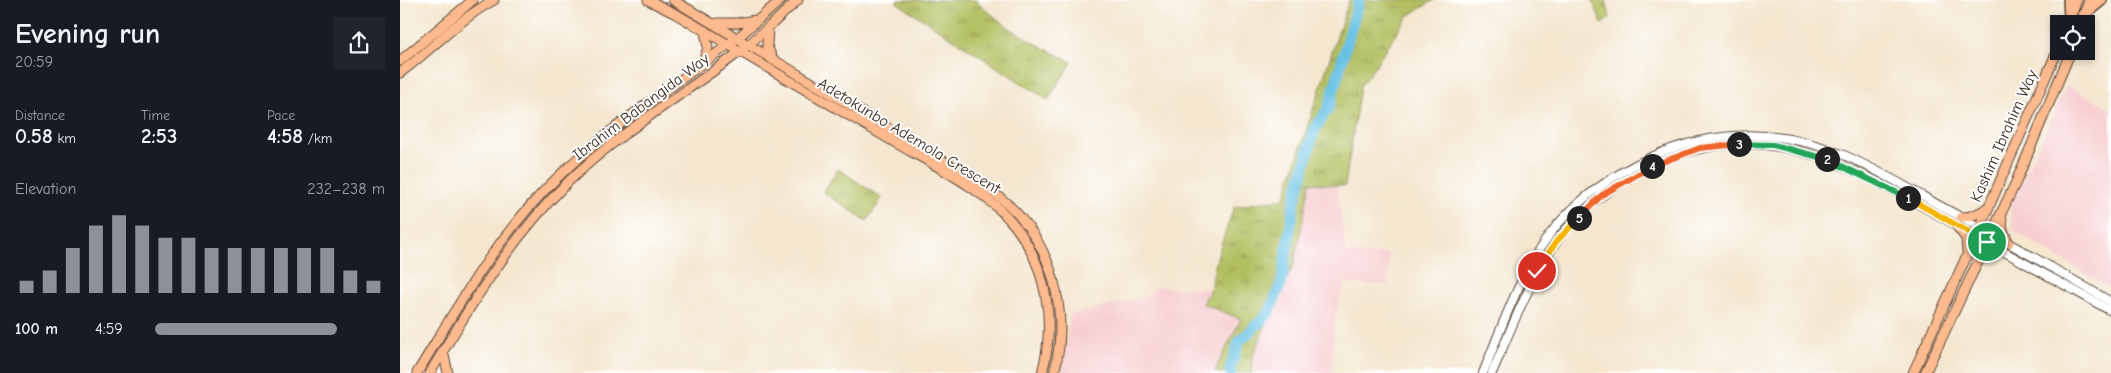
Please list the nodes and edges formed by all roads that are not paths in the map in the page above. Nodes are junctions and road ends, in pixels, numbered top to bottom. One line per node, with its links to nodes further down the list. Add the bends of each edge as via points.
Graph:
1 (473, 0): 26 (main road)
2 (494, 0): 30 (main road, via 454,26)
3 (648, 0): 18 (main road, Adetokunbo Ademola Crescent)
4 (674, 0): 16 (main road, Adetokunbo Ademola Crescent)
5 (780, 0): 15 (main road, Ibrahim Babangida Way)
6 (798, 0): 17 (main road, Ibrahim Babangida Way)
7 (2068, 0): 11 (highway)
8 (2077, 0): 12 (main road)
9 (2089, 0): 13 (main road)
10 (2100, 0): 14 (highway)
11 (2074, 15)
12 (2076, 15)
13 (2079, 15)
14 (2082, 15)
15 (759, 19): 16 (main road, via 737,24); 19 (main road, Ibrahim Babangida Way)
16 (714, 23): 19 (main road, Adetokunbo Ademola Crescent)
17 (768, 26): 20 (main road, Ibrahim Babangida Way); 23 (main road, via 767,46)
18 (705, 31): 21 (main road, Adetokunbo Ademola Crescent); 29 (main road, via 708,48)
19 (738, 37): 20 (main road, Adetokunbo Ademola Crescent); 21 (main road, Ibrahim Babangida Way)
20 (748, 44): 22 (main road, Ibrahim Babangida Way); 23 (main road, Adetokunbo Ademola Crescent)
21 (728, 45): 22 (main road, Adetokunbo Ademola Crescent); 29 (main road, Ibrahim Babangida Way)
22 (739, 52): 27 (main road, Ibrahim Babangida Way); 28 (main road, Adetokunbo Ademola Crescent)
23 (774, 60): 48 (main road, Adetokunbo Ademola Crescent, via 974,179 1022,218 1044,256 1056,290 1061,324)
24 (2053, 60): 31 (main road, Kashim Ibrahim Way)
25 (2066, 60): 32 (main road, Kashim Ibrahim Way)
26 (400, 61)
27 (723, 63): 28 (main road, via 743,60); 43 (main road, Ibrahim Babangida Way, via 627,132 566,184 497,267)
28 (759, 63): 47 (main road, Adetokunbo Ademola Crescent, via 968,187 1006,216 1031,250 1044,288 1048,335)
29 (703, 64): 44 (main road, Ibrahim Babangida Way, via 587,150 518,219 485,263)
30 (400, 73)
31 (1990, 206): 33 (main road, via 1972,217); 35 (main road, Kashim Ibrahim Way)
32 (2001, 213): 37 (main road, Kashim Ibrahim Way); 38 (main road)
33 (1961, 217): 35 (street); 49 (street, via 1877,171 1820,147 1774,136 1747,135 1686,143 1618,174 1558,224 1516,294)
34 (1955, 224): 36 (street); 39 (main road, via 1966,238); 50 (street, via 1884,185 1815,155 1773,145 1746,143 1686,152 1621,182 1602,195 1565,232 1537,271)
35 (1980, 227): 36 (main road, Kashim Ibrahim Way); 37 (street)
36 (1976, 236): 37 (street); 39 (main road, Kashim Ibrahim Way)
37 (1989, 237): 38 (street); 40 (main road, Kashim Ibrahim Way)
38 (2006, 247): 40 (main road); 41 (street); 42 (street)
39 (1968, 255): 51 (main road, Kashim Ibrahim Way)
40 (1977, 262): 52 (main road, Kashim Ibrahim Way)
41 (2111, 302)
42 (2111, 311)
43 (443, 351): 45 (main road, Ibrahim Babangida Way); 46 (main road)
44 (417, 373)
45 (430, 373)
46 (448, 373)
47 (1042, 373)
48 (1054, 373)
49 (1483, 373)
50 (1492, 373)
51 (1914, 373)
52 (1925, 373)

